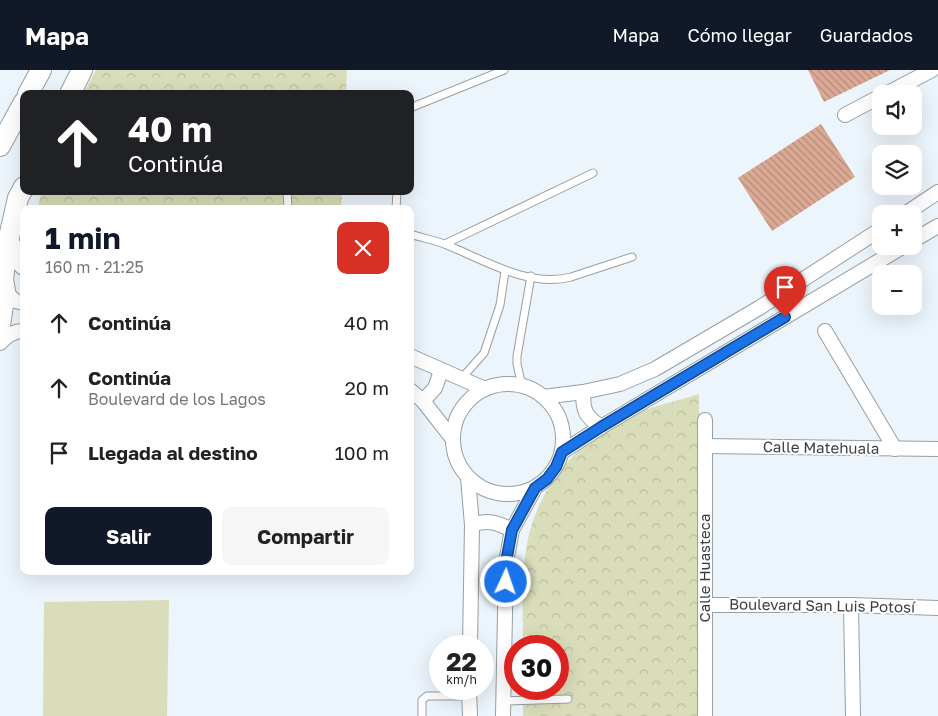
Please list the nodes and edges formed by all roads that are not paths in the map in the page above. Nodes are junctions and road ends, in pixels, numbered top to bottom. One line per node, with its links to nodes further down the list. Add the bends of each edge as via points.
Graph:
1 (40, 70): 6 (main road)
2 (82, 70): 7 (main road)
3 (504, 70): 9 (lane)
4 (932, 70): 5 (street)
5 (903, 85)
6 (30, 90)
7 (72, 90)
8 (872, 101): 11 (street)
9 (414, 106)
10 (20, 109): 12 (main road)
11 (845, 115)
12 (0, 146)
13 (593, 173): 22 (lane)
14 (938, 192): 16 (street)
15 (20, 194): 21 (main road)
16 (918, 205)
17 (938, 226): 20 (street)
18 (414, 235): 22 (lane)
19 (872, 235): 39 (street, via 759,308 655,369 620,384)
20 (922, 235)
21 (8, 242): 25 (main road); 28 (main road)
22 (446, 244): 26 (lane)
23 (889, 255): 44 (street)
24 (632, 256): 27 (lane, via 561,279)
25 (20, 259)
26 (506, 271): 27 (lane); 36 (lane, via 500,305 484,353)
27 (531, 276): 37 (lane, via 517,356)
28 (3, 282): 29 (street, via 15,301); 30 (main road)
29 (20, 302)
30 (0, 326)
31 (825, 330): 47 (street)
32 (20, 331): 33 (street)
33 (0, 343)
34 (414, 358): 35 (street)
35 (441, 371): 36 (street); 42 (street, via 435,388)
36 (461, 379): 38 (street)
37 (522, 386): 38 (street, via 500,385); 41 (street)
38 (485, 389): 45 (street, via 461,409)
39 (583, 392): 41 (street); 44 (street, via 585,412)
40 (414, 393): 42 (street)
41 (543, 397): 49 (street, via 560,422)
42 (423, 401): 45 (street)
43 (705, 420): 46 (street, Calle Huasteca)
44 (601, 427): 49 (street)
45 (452, 438): 50 (street, via 456,460)
46 (705, 446): 47 (street, Calle Matehuala); 54 (street, Calle Huasteca)
47 (895, 449): 48 (street, Calle Matehuala)
48 (938, 449)
49 (562, 452): 51 (street, via 547,479)
50 (468, 478): 51 (street, via 483,489 500,494 518,494); 52 (street)
51 (535, 488): 53 (street)
52 (472, 525): 53 (street, via 488,521); 57 (street)
53 (512, 530): 61 (street, via 506,562)
54 (705, 605): 55 (street, Boulevard San Luis Potosí); 65 (street, Calle Huasteca)
55 (851, 605): 56 (street, Boulevard San Luis Potosí); 66 (street)
56 (938, 608)
57 (470, 635)
58 (429, 696): 62 (lane, via 422,700)
59 (469, 700): 63 (street)
60 (536, 700): 61 (lane)
61 (504, 701): 64 (street)
62 (422, 716)
63 (470, 716)
64 (503, 716)
65 (705, 716)
66 (853, 716)

